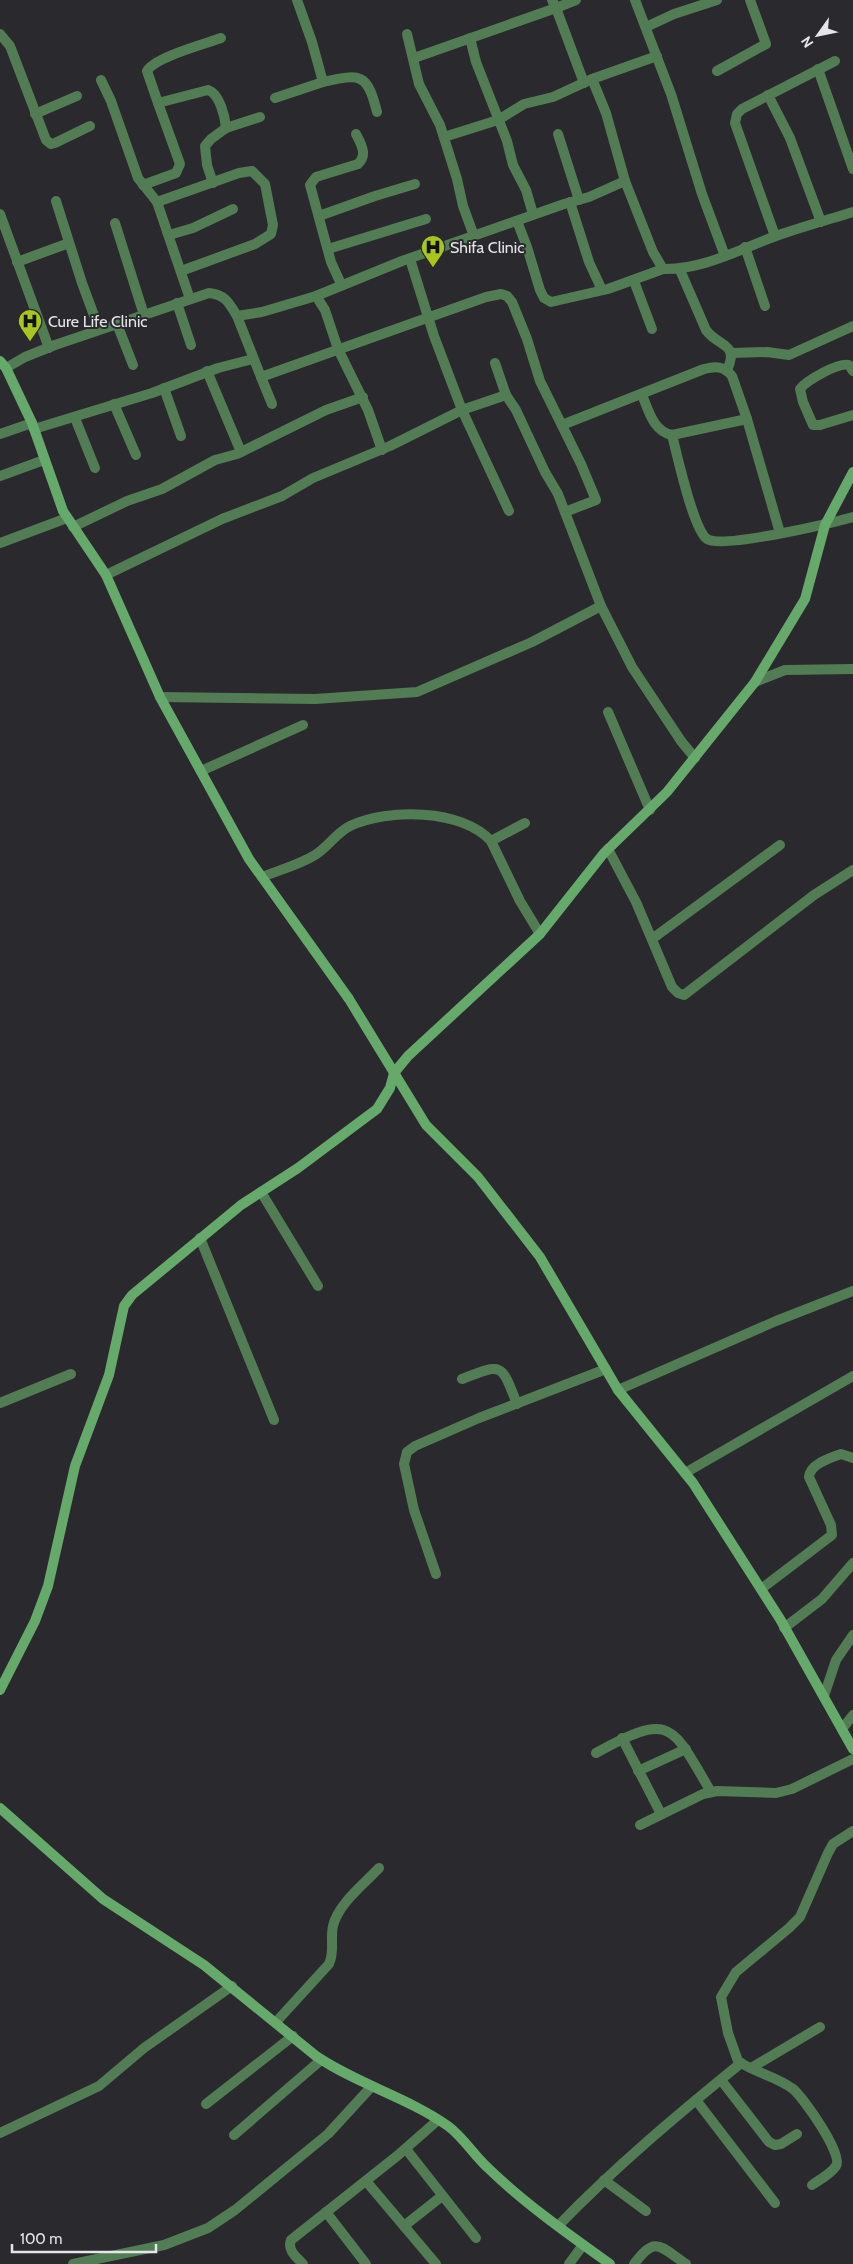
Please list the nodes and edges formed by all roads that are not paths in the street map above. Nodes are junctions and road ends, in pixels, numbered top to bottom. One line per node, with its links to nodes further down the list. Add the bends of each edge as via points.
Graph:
1 (297, 0): 20 (street)
2 (576, 0): 7 (street)
3 (635, 0): 8 (street)
4 (717, 0): 6 (street)
5 (750, 0): 17 (street, via 766,44)
6 (697, 3): 8 (street)
7 (554, 4): 12 (street); 19 (street)
8 (646, 27): 13 (street)
9 (0, 34): 26 (street, via 10,46)
10 (408, 34): 14 (street)
11 (222, 38): 24 (street, via 150,66 147,71 149,80)
12 (470, 38): 14 (street); 28 (street)
13 (656, 56): 19 (street); 57 (street)
14 (414, 58): 33 (street, via 419,84)
15 (834, 61): 16 (street)
16 (818, 69): 21 (street); 34 (street)
17 (717, 71)
18 (101, 80): 38 (street)
19 (588, 81): 28 (street, via 553,97 524,104); 35 (street, via 606,114)
20 (323, 82): 23 (street); 25 (street, via 358,77 364,80)
21 (768, 95): 49 (street, via 793,146); 53 (street, via 742,109 737,114 736,123)
22 (77, 96): 26 (street)
23 (275, 98)
24 (158, 102): 30 (street, via 213,91 225,117); 38 (street, via 180,169)
25 (377, 112)
26 (36, 114): 29 (street, via 46,140 51,144)
27 (260, 118): 30 (street)
28 (498, 120): 33 (street); 45 (street)
29 (90, 126)
30 (226, 128): 36 (street, via 205,146)
31 (356, 134): 46 (street, via 364,155 362,160 311,181)
32 (558, 134): 40 (street)
33 (444, 136): 52 (street)
34 (853, 168)
35 (624, 181): 40 (street); 60 (street)
36 (213, 183): 41 (street); 62 (street, via 239,173 252,172 259,176 265,184 273,225 271,234 254,244)
37 (415, 184): 46 (street)
38 (143, 185): 41 (street)
39 (56, 201): 54 (street)
40 (575, 201): 45 (street); 65 (street, via 589,262)
41 (157, 202): 51 (street)
42 (233, 209): 51 (street, via 193,228)
43 (853, 212): 49 (street)
44 (0, 214): 59 (street)
45 (533, 214): 48 (street)
46 (319, 216): 56 (street)
47 (426, 219): 56 (street)
48 (517, 221): 52 (street); 65 (street, via 544,298 557,302)
49 (821, 222): 53 (street)
50 (115, 223): 70 (street)
51 (169, 235): 62 (street)
52 (474, 236): 58 (street)
53 (775, 236): 55 (street)
54 (69, 243): 59 (street); 76 (street)
55 (745, 247): 57 (street); 69 (street)
56 (328, 249): 64 (street, via 330,262)
57 (725, 256): 61 (street)
58 (410, 259): 64 (street); 72 (street)
59 (17, 262): 78 (street)
60 (663, 269): 61 (street); 63 (street)
61 (680, 270): 80 (street, via 706,330)
62 (181, 271): 67 (street)
63 (634, 281): 65 (street); 75 (street)
64 (341, 284): 66 (street)
65 (602, 290)
66 (316, 296): 71 (street); 79 (street, via 325,310)
67 (190, 299): 68 (street); 71 (street, via 209,294 223,296)
68 (177, 303): 70 (street); 77 (street)
69 (765, 306)
70 (144, 315): 73 (street)
71 (237, 316): 81 (street)
72 (430, 316): 79 (street); 95 (street, via 434,336); 99 (street, via 486,297 507,296 527,339 540,381)
73 (116, 324): 76 (street); 84 (street)
74 (853, 326): 80 (street, via 789,355)
75 (652, 329)
76 (99, 330): 78 (street)
77 (191, 345)
78 (49, 348): 83 (street)
79 (338, 349): 88 (street); 92 (street)
80 (731, 353): 85 (street)
81 (252, 359): 86 (street); 88 (street)
82 (495, 363): 90 (street)
83 (2, 364): 100 (street)
84 (133, 365)
85 (727, 370): 91 (street, via 714,366); 98 (street)
86 (207, 371): 89 (street); 105 (street)
87 (853, 371): 96 (street, via 843,364 818,375 800,389 813,425)
88 (261, 377): 94 (street)
89 (164, 388): 93 (street); 103 (street)
90 (506, 395): 95 (street); 112 (street)
91 (642, 395): 99 (street); 102 (street, via 659,430)
92 (363, 397): 104 (street); 105 (street, via 326,410)
93 (114, 404): 97 (street); 106 (street)
94 (272, 404)
95 (462, 410): 104 (street); 111 (street)
96 (853, 415)
97 (75, 418): 100 (street); 108 (street)
98 (747, 419): 102 (street); 116 (street)
99 (562, 425): 112 (street, via 596,500)
100 (33, 426): 101 (street); 107 (street)
101 (0, 434)
102 (672, 435): 116 (street, via 697,523 707,538 715,542)
103 (181, 436)
104 (382, 450): 118 (street, via 312,478 282,496 222,519)
105 (241, 452): 114 (street, via 215,460 162,489 95,518)
106 (136, 456)
107 (44, 460): 110 (street); 114 (street)
108 (95, 468)
109 (853, 472): 115 (street)
110 (0, 476)
111 (508, 512)
112 (565, 512): 119 (street)
113 (853, 517): 115 (street)
114 (70, 523): 117 (street); 118 (street)
115 (825, 525): 116 (street); 121 (street, via 805,599)
116 (780, 533)
117 (0, 543)
118 (106, 575): 122 (street)
119 (601, 606): 122 (street, via 532,642 417,692 315,699); 125 (street, via 632,668)
120 (853, 668): 121 (street, via 785,670)
121 (755, 682): 125 (street)
122 (160, 697): 126 (street)
123 (608, 712): 127 (street)
124 (303, 725): 126 (street)
125 (695, 758): 127 (street)
126 (201, 772): 133 (street)
127 (650, 810): 131 (street)
128 (525, 823): 129 (street)
129 (491, 841): 133 (street, via 467,824 443,816 383,817 350,826 316,854); 134 (street)
130 (780, 845): 135 (street)
131 (608, 849): 134 (street); 135 (street)
132 (853, 870): 135 (street, via 814,895 684,995 672,987)
133 (262, 877): 136 (street, via 348,999)
134 (540, 934): 136 (street, via 408,1056)
135 (652, 939)
136 (394, 1073): 137 (street, via 390,1088 377,1109); 141 (street, via 426,1124 478,1177 540,1257)
137 (261, 1192): 138 (street); 139 (street)
138 (200, 1238): 148 (street); 156 (street, via 132,1295 124,1306 108,1375 75,1466 48,1586 35,1621)
139 (318, 1286)
140 (853, 1291): 145 (street, via 742,1335)
141 (606, 1369): 145 (street); 147 (street)
142 (71, 1374): 146 (street)
143 (853, 1376): 150 (street)
144 (462, 1379): 147 (street, via 498,1368 505,1374)
145 (618, 1390): 150 (street)
146 (0, 1403)
147 (517, 1404): 152 (street, via 407,1452 404,1464 414,1510)
148 (274, 1420)
149 (853, 1458): 153 (street, via 841,1454 810,1471 832,1535)
150 (685, 1473): 153 (street)
151 (853, 1562): 154 (street, via 818,1602)
152 (436, 1574)
153 (761, 1589): 154 (street)
154 (784, 1628): 157 (street)
155 (853, 1635): 157 (street, via 836,1660)
156 (0, 1690)
157 (824, 1696): 159 (street)
158 (853, 1715): 159 (street)
159 (842, 1729): 162 (street)
160 (622, 1738): 161 (street, via 642,1730 663,1728 676,1736); 163 (street); 165 (street)
161 (686, 1749): 165 (street); 166 (street)
162 (853, 1749)
163 (596, 1753)
164 (853, 1758): 166 (street, via 792,1789 776,1793)
165 (638, 1771): 168 (street)
166 (711, 1792): 168 (street)
167 (0, 1808): 172 (street, via 103,1899)
168 (662, 1814): 169 (street)
169 (640, 1825)
170 (853, 1831): 177 (street, via 833,1844 800,1917 736,1972 721,1997 728,2033)
171 (378, 1868): 173 (street, via 337,1914 332,1928 329,1964)
172 (232, 1986): 173 (street); 184 (street, via 144,2048 98,2086)
173 (276, 2022): 175 (street)
174 (820, 2027): 178 (street)
175 (293, 2036): 176 (street); 182 (street)
176 (321, 2060): 180 (street); 186 (street)
177 (741, 2063): 178 (street); 179 (street)
178 (752, 2068): 190 (street, via 786,2084 800,2095 833,2148 838,2161 836,2166)
179 (721, 2080): 181 (street); 185 (street, via 773,2144 781,2144)
180 (372, 2086): 183 (street); 199 (street, via 328,2134 208,2228 164,2245)
181 (696, 2100): 188 (street); 192 (street)
182 (206, 2104)
183 (438, 2120): 187 (street); 196 (street, via 458,2134 487,2168)
184 (0, 2133)
185 (798, 2134)
186 (234, 2135)
187 (406, 2148): 189 (street); 191 (street)
188 (604, 2180): 194 (street); 196 (street)
189 (366, 2181): 193 (street); 195 (street)
190 (812, 2185)
191 (442, 2196): 195 (street); 197 (street)
192 (775, 2203)
193 (326, 2212): 200 (street, via 291,2240 291,2251); 201 (street)
194 (646, 2212)
195 (404, 2226): 202 (street)
196 (558, 2226): 198 (street)
197 (476, 2238)
198 (582, 2245): 203 (street); 204 (street)
199 (74, 2264)
200 (303, 2264)
201 (366, 2264)
202 (436, 2264)
203 (569, 2264)
204 (610, 2264)
205 (634, 2264): 206 (street, via 645,2249 656,2246)
206 (686, 2264)

